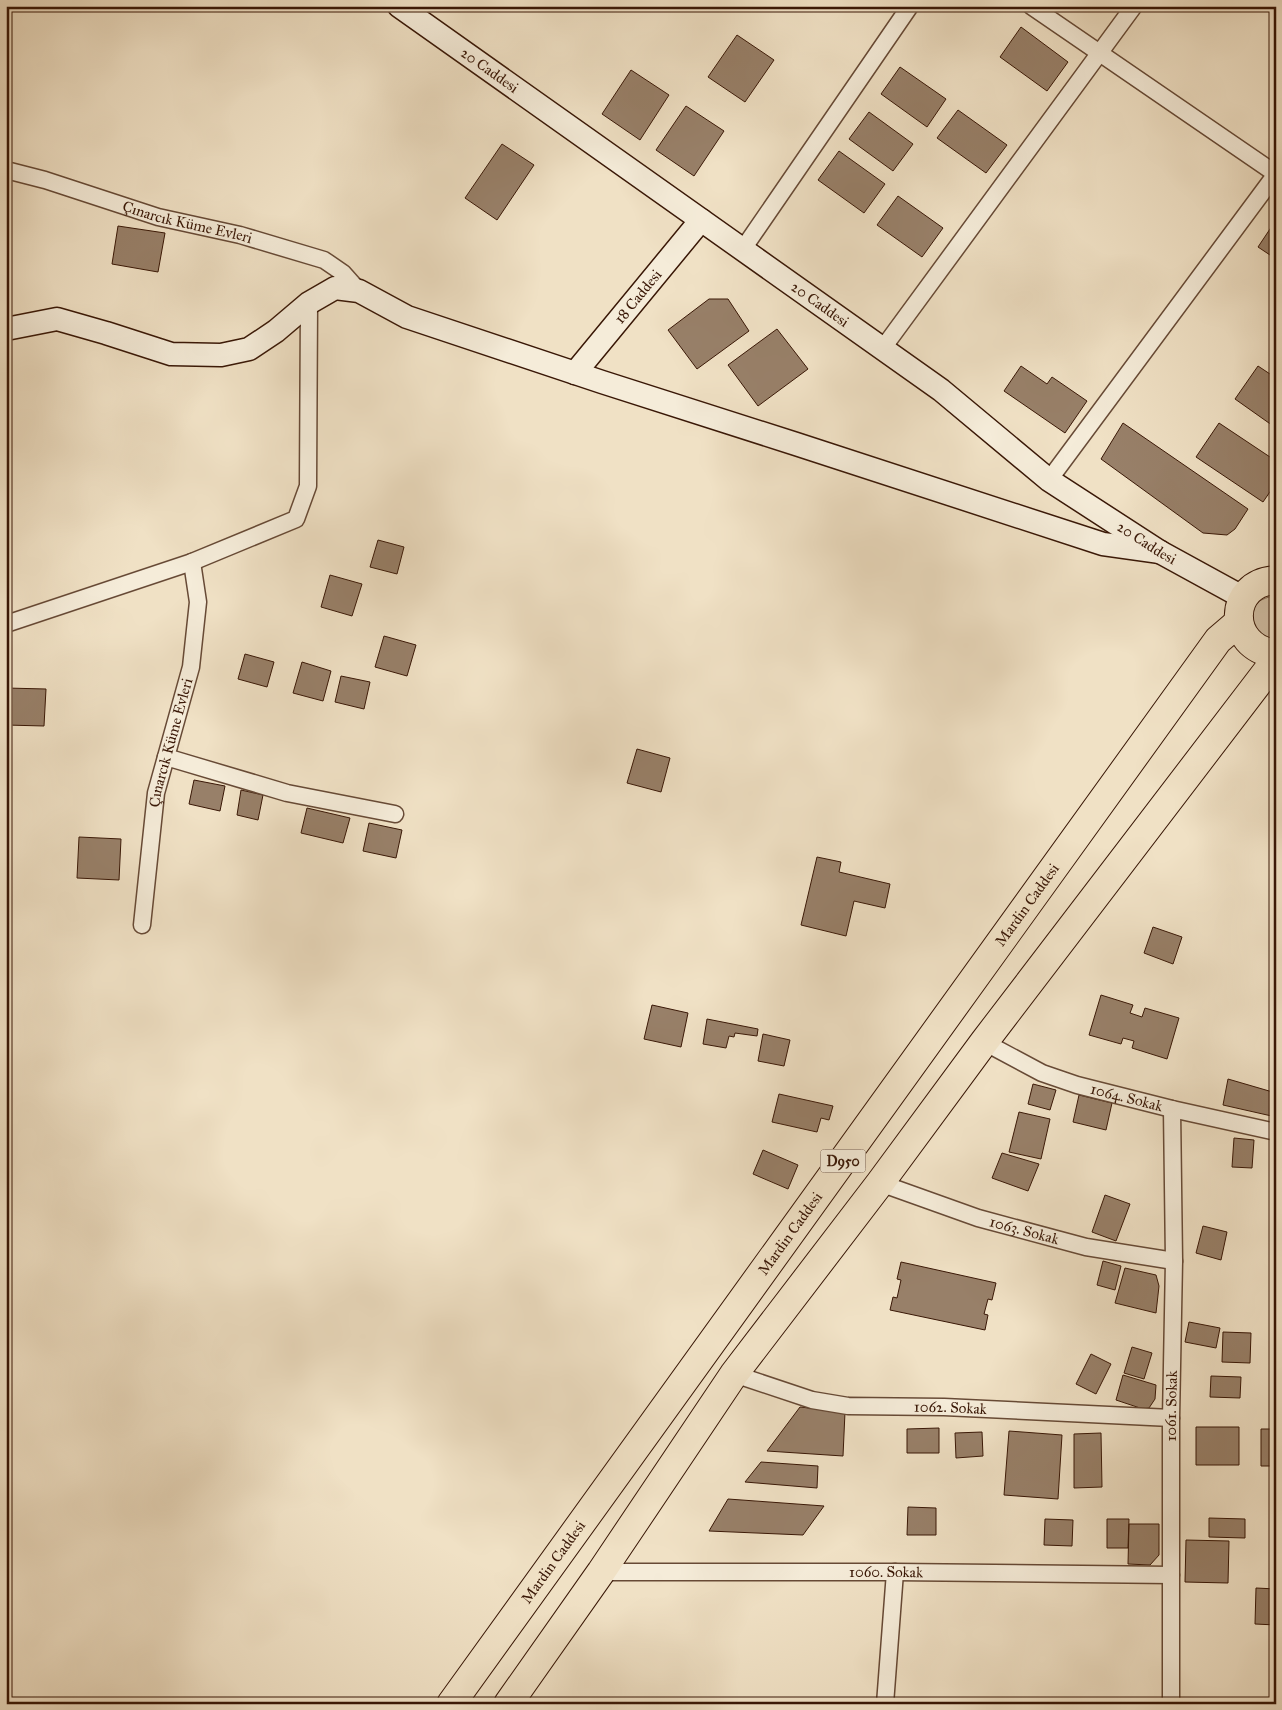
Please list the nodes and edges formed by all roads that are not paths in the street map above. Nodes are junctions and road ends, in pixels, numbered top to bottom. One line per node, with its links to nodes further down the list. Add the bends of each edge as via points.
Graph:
1 (399, 6): 8 (street, 20 Caddesi)
2 (910, 6): 9 (street)
3 (1031, 6): 5 (street)
4 (1134, 6): 5 (street)
5 (1100, 53): 7 (street); 13 (street)
6 (6, 170): 10 (street, Çınarcık Küme Evleri, via 158,217 240,235 324,260 344,273)
7 (1276, 174): 15 (street)
8 (701, 220): 9 (street, 20 Caddesi); 14 (street, 18 Caddesi)
9 (743, 249): 13 (street, 20 Caddesi)
10 (358, 290): 11 (street, Çınarcık Küme Evleri, via 335,288); 14 (street, Çınarcık Küme Evleri, via 407,317)
11 (309, 303): 12 (street, Çınarcık Küme Evleri, via 249,349 221,355 171,354 57,319); 17 (street, via 308,486 296,519)
12 (6, 329)
13 (883, 348): 15 (street, 20 Caddesi, via 941,390)
14 (575, 373): 16 (street, Çınarcık Küme Evleri, via 1103,544)
15 (1049, 480): 16 (street, 20 Caddesi)
16 (1160, 552): 18 (street, 20 Caddesi)
17 (192, 562): 19 (street); 22 (street, Çınarcık Küme Evleri, via 198,602 191,667)
18 (1259, 589): 20 (highway, via 1241,632 1255,648); 35 (highway, Mardin Caddesi / D950, via 1218,640)
19 (6, 624)
20 (1276, 654)
21 (1276, 663): 25 (highway, D950)
22 (166, 757): 23 (street, via 287,793); 24 (street, Çınarcık Küme Evleri, via 156,793)
23 (395, 814)
24 (142, 925)
25 (984, 1042): 26 (street, 1064. Sokak, via 1068,1082); 28 (highway, D950)
26 (1172, 1109): 27 (street, 1064. Sokak); 29 (street, 1061. Sokak)
27 (1276, 1132)
28 (880, 1183): 29 (street, 1063. Sokak, via 978,1218 1086,1248); 30 (highway, D950)
29 (1174, 1261): 31 (street, 1061. Sokak)
30 (734, 1374): 31 (street, 1062. Sokak, via 812,1400 848,1406 954,1407); 32 (highway, D950)
31 (1171, 1418): 34 (street, 1061. Sokak)
32 (602, 1572): 33 (street, 1060. Sokak); 36 (highway, D950)
33 (895, 1572): 34 (street, 1060. Sokak); 37 (street)
34 (1171, 1575): 38 (street, 1061. Sokak)
35 (452, 1704)
36 (508, 1704)
37 (885, 1704)
38 (1171, 1704)

